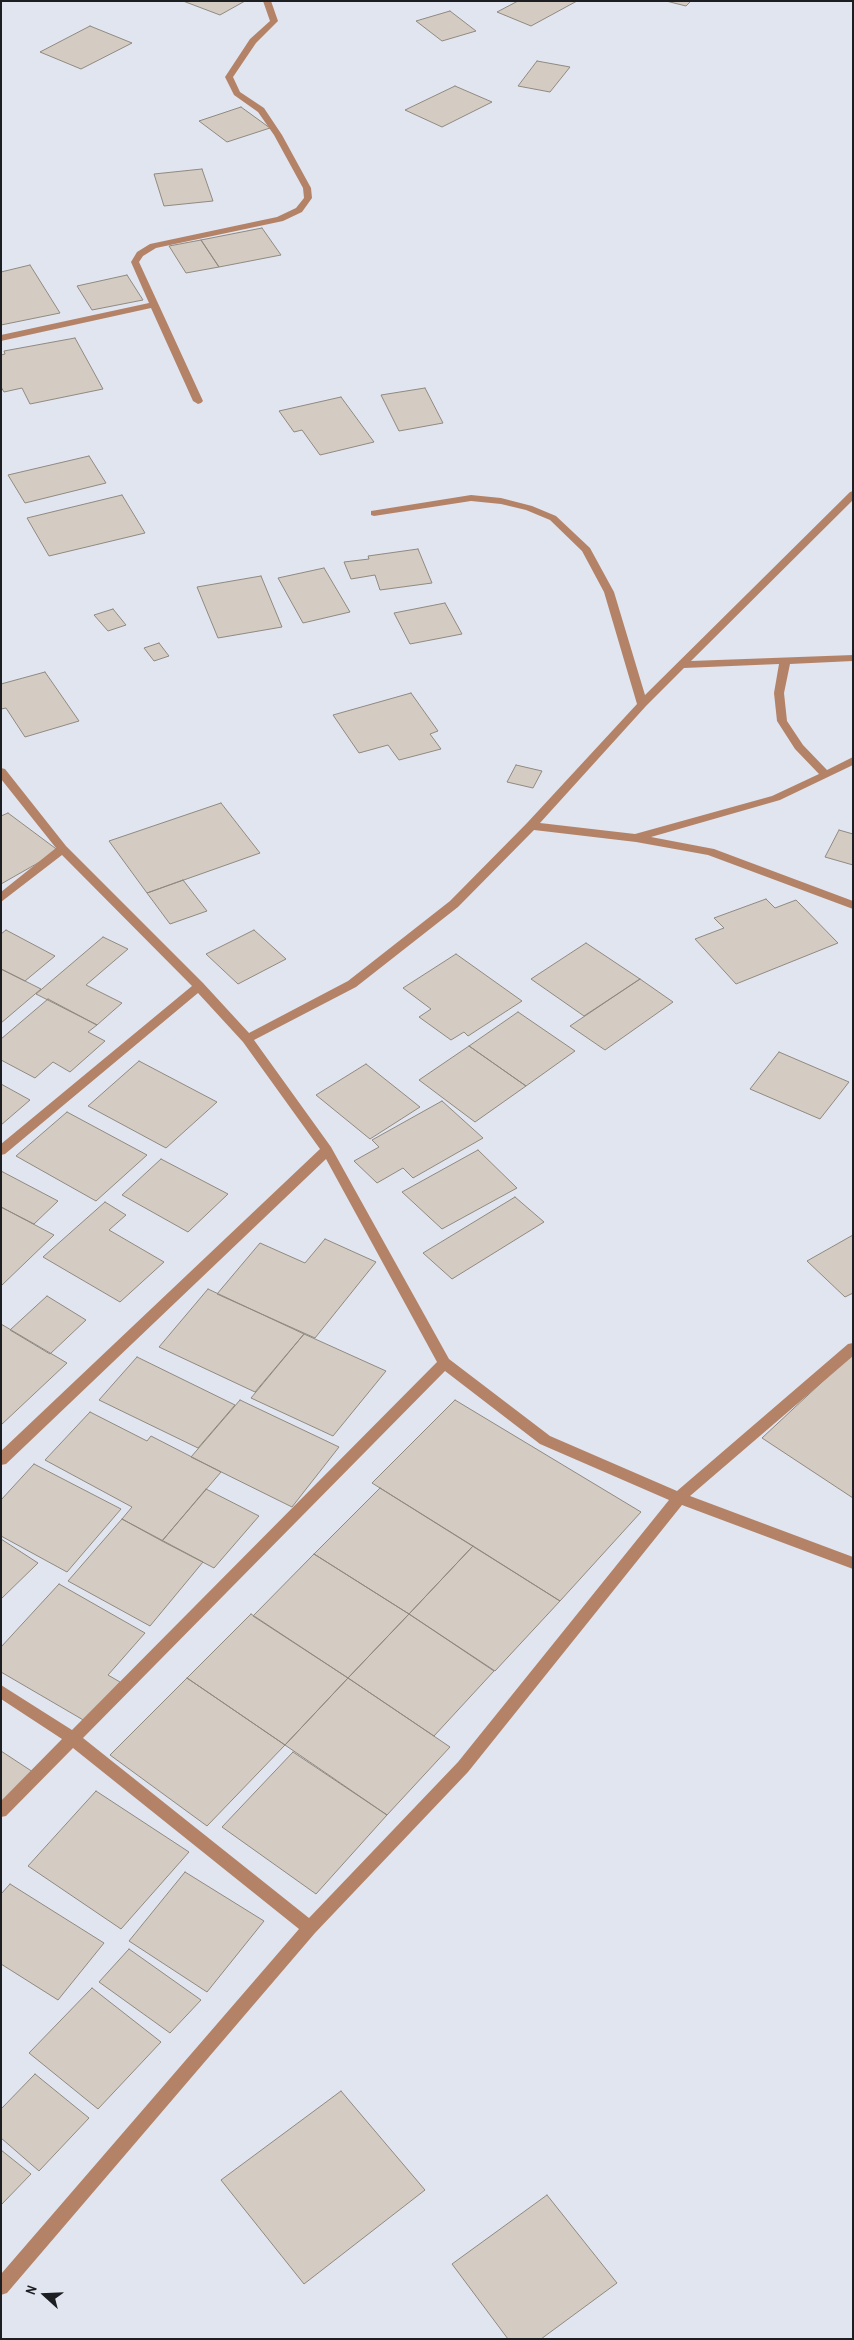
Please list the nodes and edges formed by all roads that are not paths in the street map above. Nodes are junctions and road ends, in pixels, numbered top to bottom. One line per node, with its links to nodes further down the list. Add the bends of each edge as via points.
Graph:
1 (266, 1): 2 (street, via 274,21 253,42 229,77 237,93 261,110 278,135 307,188 308,198 299,210 280,218 153,246 140,254 135,262)
2 (154, 305): 3 (street); 4 (street)
3 (1, 338)
4 (198, 401)
5 (853, 494): 9 (street)
6 (374, 513): 10 (street, via 471,498 529,508 553,518 586,550 609,592)
7 (853, 658): 8 (street)
8 (785, 661): 9 (street); 13 (street, via 779,693 782,721 799,747)
9 (681, 665): 10 (street)
10 (642, 704): 14 (street)
11 (853, 760): 13 (street)
12 (1, 770): 16 (street)
13 (826, 775): 15 (street, via 776,798)
14 (531, 826): 15 (street); 20 (street, via 454,904 352,984)
15 (636, 838): 18 (street, via 710,852)
16 (62, 849): 17 (street); 19 (street)
17 (1, 898)
18 (853, 905)
19 (199, 986): 20 (street); 22 (street)
20 (247, 1039): 21 (street)
21 (327, 1150): 24 (street); 25 (street)
22 (1, 1151)
23 (853, 1348): 26 (street)
24 (444, 1363): 26 (street, via 545,1440); 29 (street)
25 (1, 1460)
26 (678, 1498): 27 (street); 31 (street, via 463,1767)
27 (853, 1563)
28 (1, 1691): 29 (street)
29 (72, 1738): 30 (street); 31 (street)
30 (1, 1811)
31 (310, 1928): 32 (street)
32 (1, 2288)

